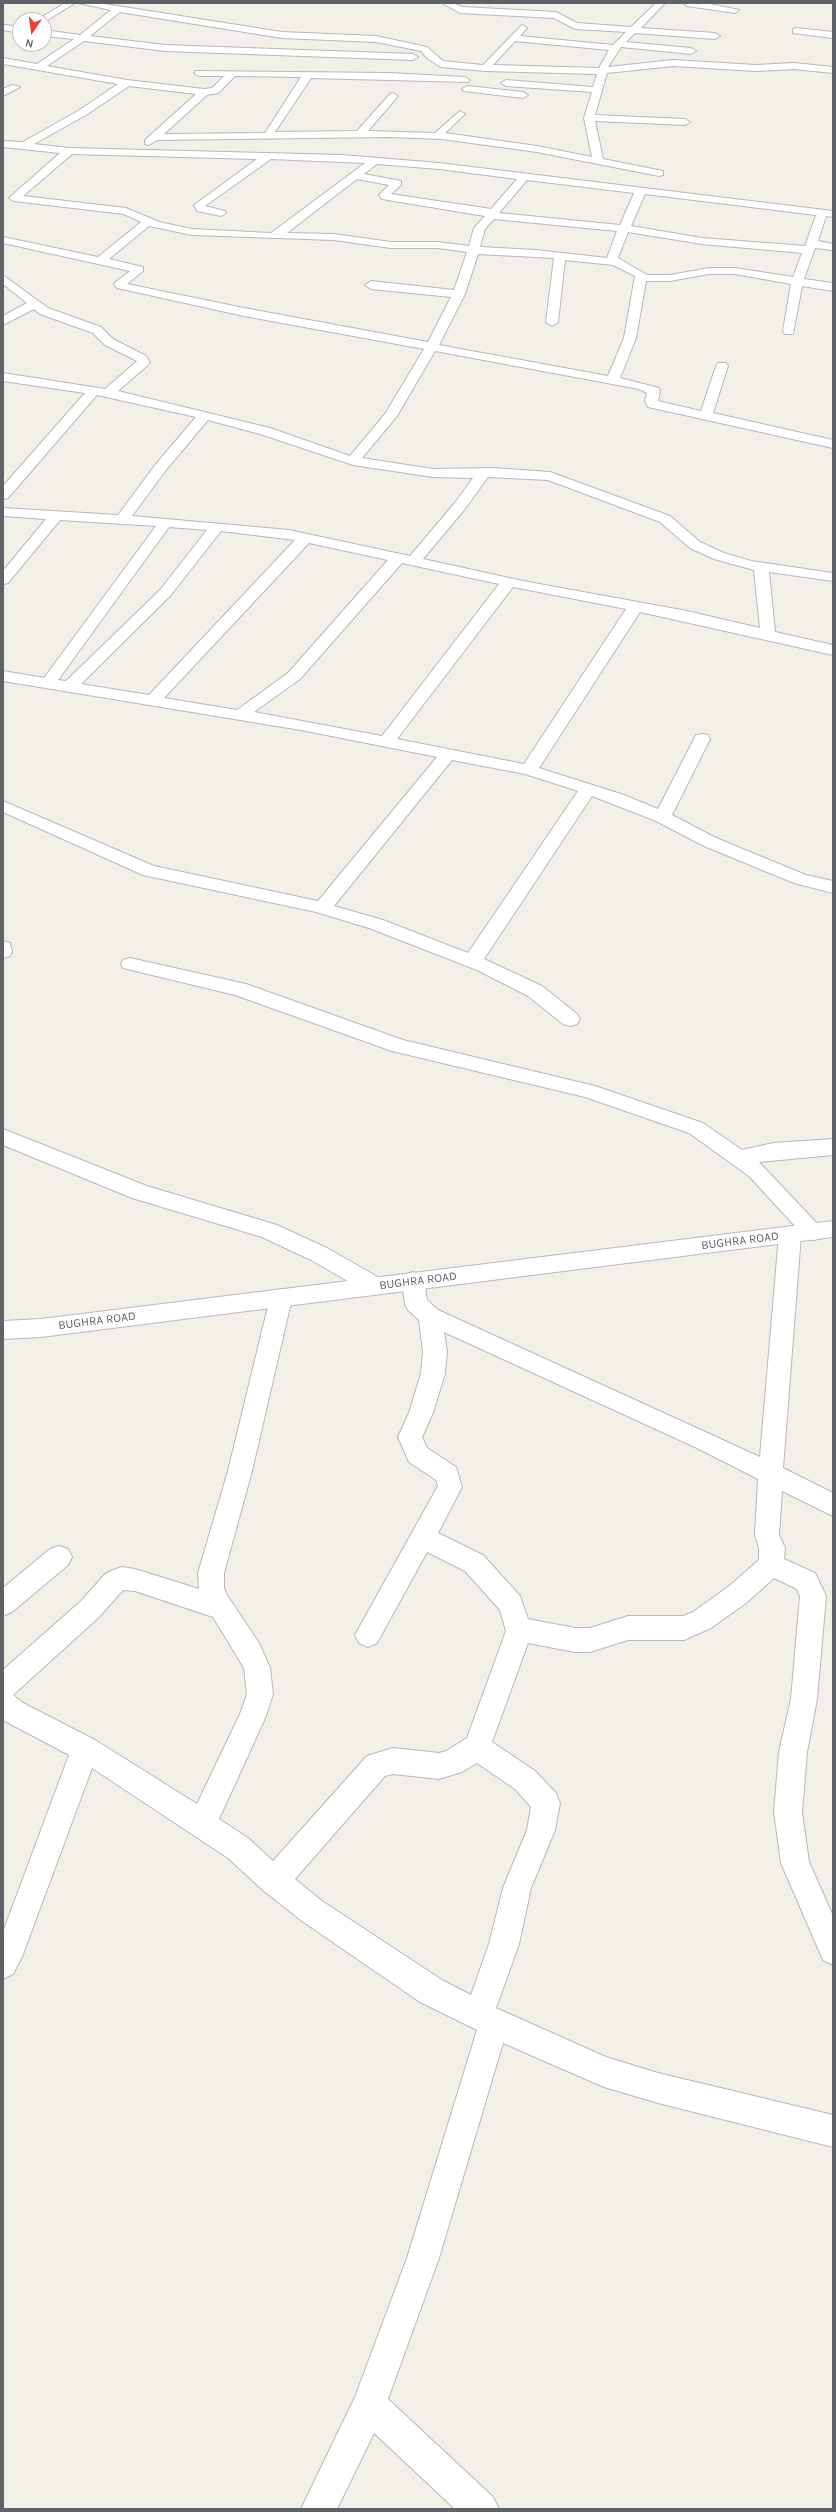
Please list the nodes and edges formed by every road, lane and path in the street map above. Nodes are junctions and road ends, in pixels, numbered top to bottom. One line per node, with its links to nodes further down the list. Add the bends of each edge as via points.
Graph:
1 (71, 3): 9 (street)
2 (82, 3): 7 (street)
3 (446, 3): 10 (street, via 463,10)
4 (657, 3): 5 (street)
5 (661, 3): 13 (street)
6 (687, 3): 8 (street)
7 (116, 10): 18 (street); 23 (street, via 282,35 376,39 424,49)
8 (735, 10)
9 (52, 14)
10 (534, 14): 13 (street, via 561,16 575,26); 19 (street)
11 (6, 28): 12 (street)
12 (12, 29)
13 (633, 30): 17 (street); 20 (street)
14 (796, 31): 16 (street)
15 (52, 34): 18 (street)
16 (833, 35)
17 (715, 36)
18 (82, 38): 22 (street, via 164,48); 27 (street)
19 (513, 38): 20 (street); 28 (street)
20 (617, 46): 21 (street); 30 (street)
21 (697, 51)
22 (293, 53): 23 (street); 33 (street)
23 (431, 57): 28 (street, via 446,65)
24 (768, 58): 26 (street, via 776,58)
25 (3, 61): 27 (street)
26 (785, 67): 29 (street); 30 (street, via 756,68 673,63)
27 (38, 68): 35 (street)
28 (485, 68): 30 (street)
29 (833, 70)
30 (602, 71): 38 (street)
31 (199, 73): 32 (street)
32 (232, 74): 33 (street); 39 (street, via 215,91)
33 (280, 76): 34 (street)
34 (307, 76): 38 (street, via 446,78); 47 (street)
35 (127, 83): 39 (street); 52 (street, via 99,103)
36 (15, 87): 40 (street)
37 (467, 89): 42 (street)
38 (598, 90): 44 (street, via 590,103)
39 (204, 92): 49 (street)
40 (3, 93)
41 (393, 96): 46 (street)
42 (530, 96)
43 (460, 114): 48 (street)
44 (589, 118): 45 (street); 57 (street)
45 (685, 122)
46 (360, 134): 47 (street); 48 (street)
47 (268, 135): 49 (street)
48 (437, 136): 57 (street, via 473,139)
49 (155, 137): 54 (street)
50 (3, 139): 52 (street)
51 (3, 144): 52 (street)
52 (23, 146): 53 (street)
53 (69, 151): 54 (street); 62 (street)
54 (137, 153): 55 (street)
55 (267, 157): 56 (street); 63 (street, via 200,205 201,209)
56 (374, 160): 59 (street); 60 (street)
57 (598, 161): 58 (street)
58 (659, 173)
59 (526, 175): 61 (street); 64 (street)
60 (357, 176): 64 (street, via 397,183 384,195 386,197); 68 (street)
61 (641, 190): 65 (street); 67 (street)
62 (8, 198): 66 (street, via 126,211)
63 (221, 213)
64 (491, 214): 67 (street); 72 (street, via 480,228)
65 (828, 214): 70 (street)
66 (149, 221): 68 (street, via 202,233); 74 (street)
67 (625, 230): 70 (street, via 702,241); 75 (street, via 612,256)
68 (276, 236): 72 (street, via 334,237 391,245 438,245)
69 (3, 240): 74 (street)
70 (811, 247): 71 (street); 78 (street)
71 (833, 247)
72 (474, 250): 73 (street); 81 (street)
73 (560, 255): 75 (street); 84 (street)
74 (101, 260): 86 (street, via 139,269 120,284 121,286)
75 (616, 262): 77 (street, via 641,274)
76 (3, 278): 82 (street)
77 (641, 278): 78 (street, via 670,278 722,271 768,275); 89 (street, via 630,338)
78 (797, 283): 80 (street); 85 (street)
79 (371, 285): 81 (street)
80 (833, 287)
81 (459, 294): 86 (street)
82 (36, 303): 83 (street); 91 (street, via 54,316 97,330 109,342 144,362)
83 (3, 321)
84 (552, 322)
85 (789, 331)
86 (431, 348): 89 (street); 95 (street, via 390,416)
87 (722, 366): 93 (street)
88 (3, 377): 90 (street)
89 (612, 380): 93 (street, via 652,389 653,404)
90 (94, 391): 91 (street); 97 (street)
91 (108, 393): 92 (street)
92 (205, 415): 95 (street, via 265,431); 100 (street, via 161,467)
93 (706, 416): 94 (street)
94 (833, 444)
95 (353, 461): 96 (street, via 428,473)
96 (484, 472): 104 (street, via 459,508); 105 (street, via 550,476 574,484 665,519 695,545 719,556)
97 (3, 495)
98 (3, 512): 99 (street)
99 (57, 515): 100 (street); 107 (street)
100 (122, 520): 101 (street)
101 (164, 523): 102 (street); 113 (street, via 124,582)
102 (217, 527): 103 (street); 114 (street, via 165,593)
103 (305, 538): 104 (street); 115 (street)
104 (405, 559): 108 (street); 116 (street, via 294,676)
105 (761, 567): 106 (street); 110 (street)
106 (833, 576)
107 (3, 580)
108 (509, 582): 109 (street); 118 (street)
109 (636, 606): 110 (street); 120 (street)
110 (768, 634): 111 (street)
111 (833, 650)
112 (3, 676): 113 (street)
113 (48, 683): 114 (street)
114 (69, 687): 115 (street)
115 (152, 702): 116 (street)
116 (240, 716): 118 (street)
117 (702, 739): 123 (street)
118 (385, 742): 119 (street)
119 (446, 756): 120 (street); 125 (street)
120 (529, 770): 121 (street)
121 (588, 789): 123 (street); 128 (street)
122 (3, 806): 125 (street, via 149,872)
123 (662, 818): 124 (street, via 710,842 800,879)
124 (833, 887)
125 (322, 908): 128 (street, via 376,924)
126 (3, 947): 127 (street)
127 (3, 952)
128 (472, 962): 130 (street, via 535,991)
129 (130, 964): 133 (street, via 239,989 399,1046 622,1101 696,1128)
130 (570, 1019)
131 (3, 1137): 137 (street, via 140,1192 269,1231 319,1254)
132 (833, 1147): 133 (street, via 773,1151)
133 (740, 1158): 134 (street)
134 (824, 1231): 135 (street, BUGHRA ROAD)
135 (790, 1235): 136 (street, BUGHRA ROAD); 141 (street)
136 (413, 1282): 137 (street, BUGHRA ROAD); 139 (street, via 416,1304)
137 (375, 1286): 138 (street, BUGHRA ROAD)
138 (281, 1298): 140 (street, BUGHRA ROAD, via 41,1328); 147 (street, via 240,1471 214,1557 211,1588)
139 (430, 1316): 141 (street, via 705,1441); 143 (street, via 435,1352 433,1373 421,1413 410,1437 418,1455 447,1474 450,1487)
140 (3, 1330)
141 (771, 1474): 142 (street); 145 (street, via 767,1535 772,1548)
142 (833, 1505)
143 (422, 1537): 148 (street, via 466,1558 484,1572 511,1604); 149 (street)
144 (59, 1557): 146 (street)
145 (771, 1566): 148 (street, via 702,1620 684,1628 628,1628 590,1640 575,1640 536,1631); 156 (street, via 806,1581 813,1596 804,1699 793,1752 788,1812 795,1863)
146 (3, 1604)
147 (221, 1608): 150 (street, via 122,1578 114,1582 90,1609); 154 (street, via 250,1652 260,1681 260,1694 253,1716)
148 (518, 1631): 152 (street)
149 (368, 1635)
150 (3, 1687)
151 (3, 1703): 153 (street, via 14,1712)
152 (477, 1747): 155 (street, via 452,1763 439,1766 393,1761 377,1765); 158 (street, via 525,1780 546,1803 541,1830 517,1888)
153 (85, 1749): 154 (street); 157 (street, via 12,1947)
154 (202, 1824): 155 (street, via 238,1848)
155 (274, 1881): 158 (street, via 362,1946 431,1990)
156 (833, 1950)
157 (3, 1964)
158 (486, 2019): 159 (street, via 604,2072 658,2088); 160 (street, via 423,2258)
159 (833, 2131)
160 (369, 2405): 161 (street); 162 (street)
161 (319, 2509)
162 (482, 2509)

